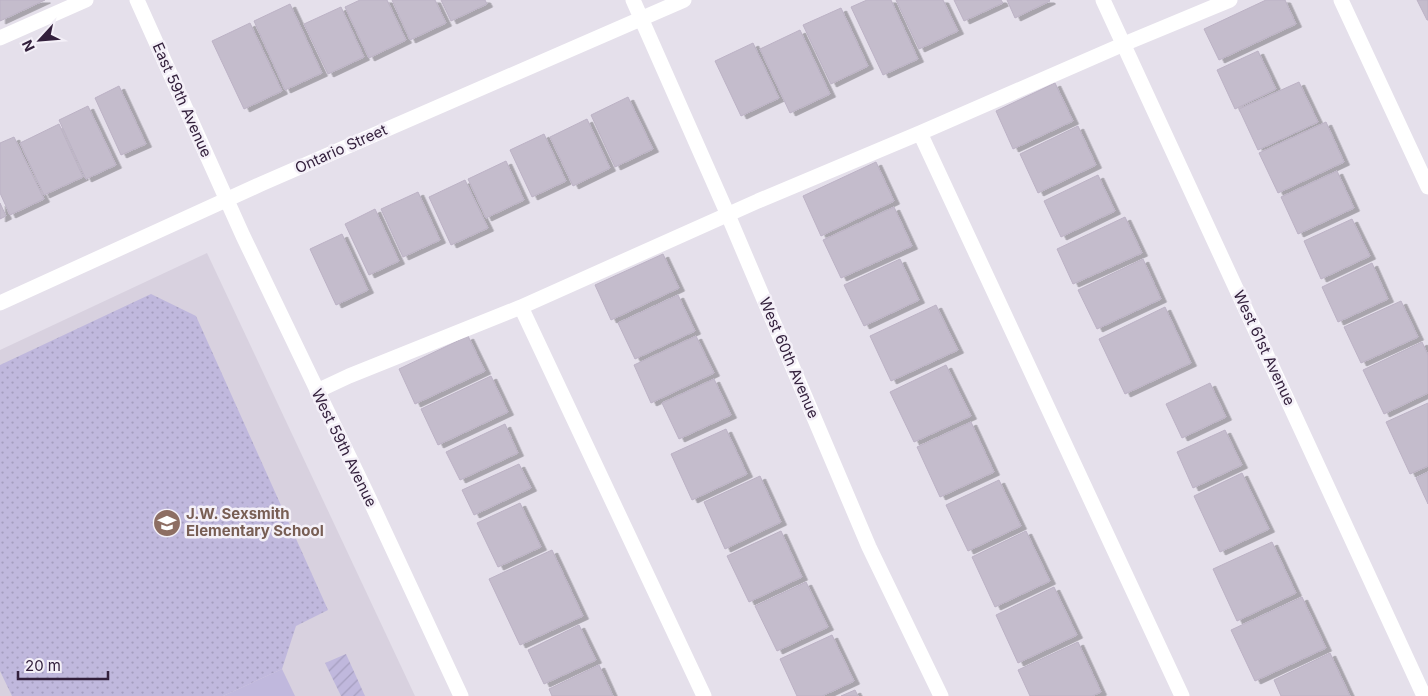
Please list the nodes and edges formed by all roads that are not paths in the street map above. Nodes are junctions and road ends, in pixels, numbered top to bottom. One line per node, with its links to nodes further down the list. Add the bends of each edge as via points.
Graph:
1 (86, 0): 9 (street)
2 (137, 0): 13 (street, East 59th Avenue)
3 (633, 0): 8 (street, West 60th Avenue)
4 (684, 0): 8 (street, Ontario Street)
5 (1103, 0): 10 (street, West 61st Avenue)
6 (1230, 0): 10 (street)
7 (1341, 0): 12 (street)
8 (641, 19): 13 (street, Ontario Street); 14 (street, West 60th Avenue)
9 (0, 38)
10 (1124, 44): 11 (street); 22 (street, West 61st Avenue)
11 (920, 133): 14 (street); 21 (street)
12 (1428, 187)
13 (227, 200): 15 (street, Ontario Street); 17 (street, West 59th Avenue)
14 (728, 215): 16 (street); 20 (street, West 60th Avenue, via 869,547)
15 (0, 302)
16 (521, 307): 17 (street); 19 (street)
17 (317, 391): 18 (street, West 59th Avenue)
18 (461, 696)
19 (704, 696)
20 (941, 696)
21 (1182, 696)
22 (1424, 696)

